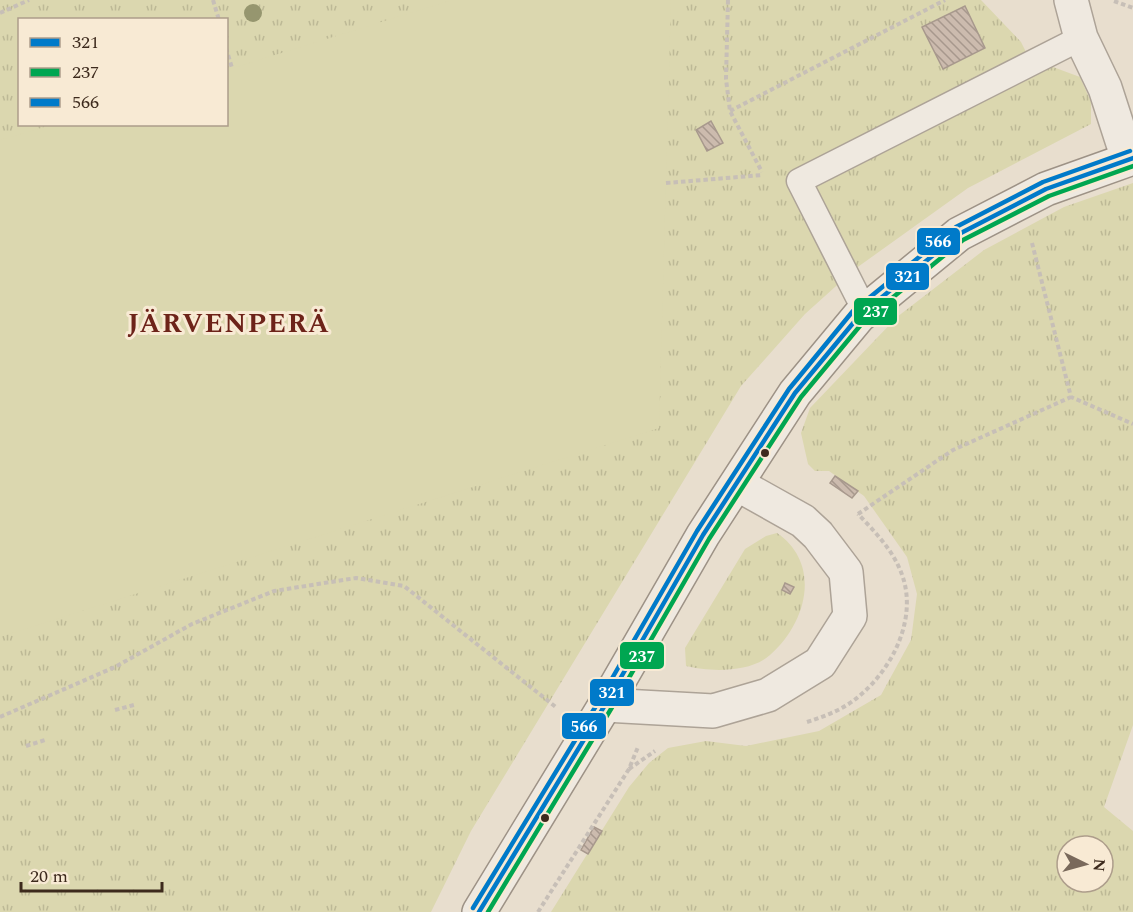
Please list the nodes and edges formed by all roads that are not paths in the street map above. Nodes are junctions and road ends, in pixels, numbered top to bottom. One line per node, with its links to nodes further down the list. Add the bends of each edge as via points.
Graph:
1 (1071, 0): 2 (street)
2 (1081, 38): 3 (street); 4 (lane, via 799,181)
3 (1131, 158): 4 (street, via 1046,189 959,234)
4 (865, 311): 5 (street, via 795,393)
5 (737, 484): 6 (street, via 703,535); 6 (street, via 803,521 818,535 846,572 850,616 820,663 768,695 713,711)
6 (605, 705): 7 (street)
7 (479, 912)

